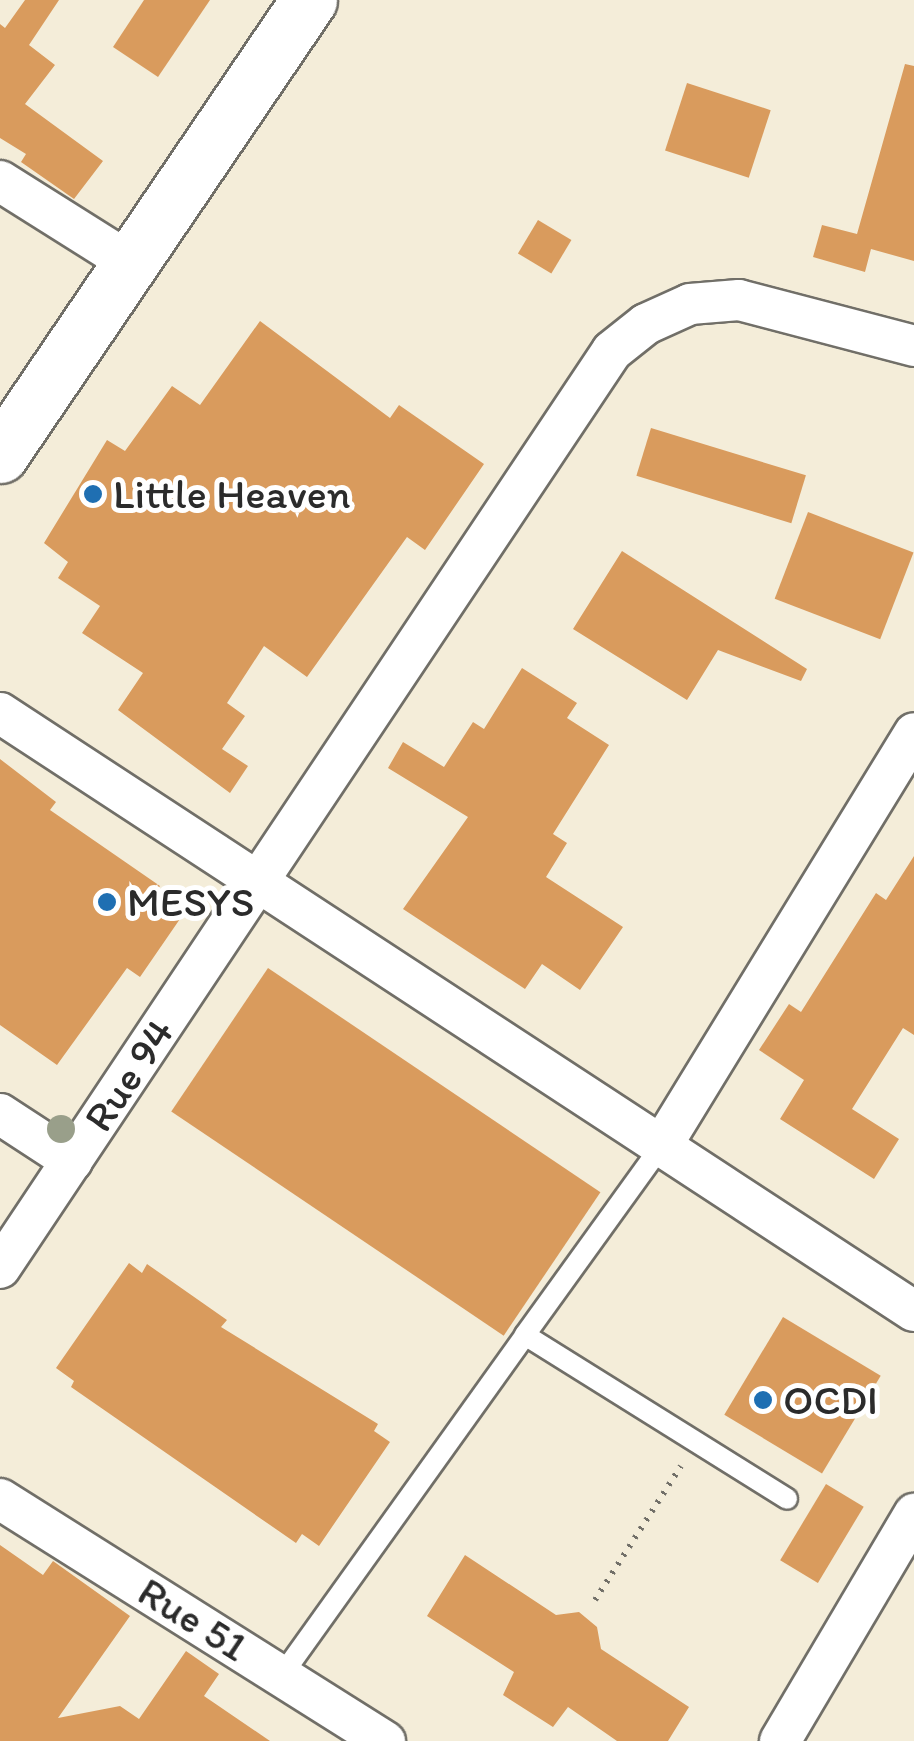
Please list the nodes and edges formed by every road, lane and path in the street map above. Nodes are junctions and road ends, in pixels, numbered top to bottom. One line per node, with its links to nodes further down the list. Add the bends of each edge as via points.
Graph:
1 (309, 0): 3 (main road)
2 (0, 181): 3 (street)
3 (132, 264): 5 (main road)
4 (914, 346): 8 (street, Rue 94, via 739,300 690,304 646,324 612,350)
5 (0, 455)
6 (0, 713): 8 (street)
7 (914, 733): 10 (street)
8 (258, 883): 10 (street); 11 (street, Rue 94)
9 (0, 1114): 11 (street)
10 (662, 1145): 13 (street); 14 (lane)
11 (72, 1160): 12 (street, Rue 94)
12 (0, 1268)
13 (914, 1311)
14 (525, 1335): 15 (lane); 20 (lane)
15 (696, 1443): 17 (lane); 19 (path)
16 (0, 1499): 20 (street, Rue 51)
17 (787, 1499)
18 (914, 1514): 22 (street)
19 (595, 1600)
20 (282, 1675): 21 (street, Rue 51)
21 (384, 1741)
22 (780, 1741)

